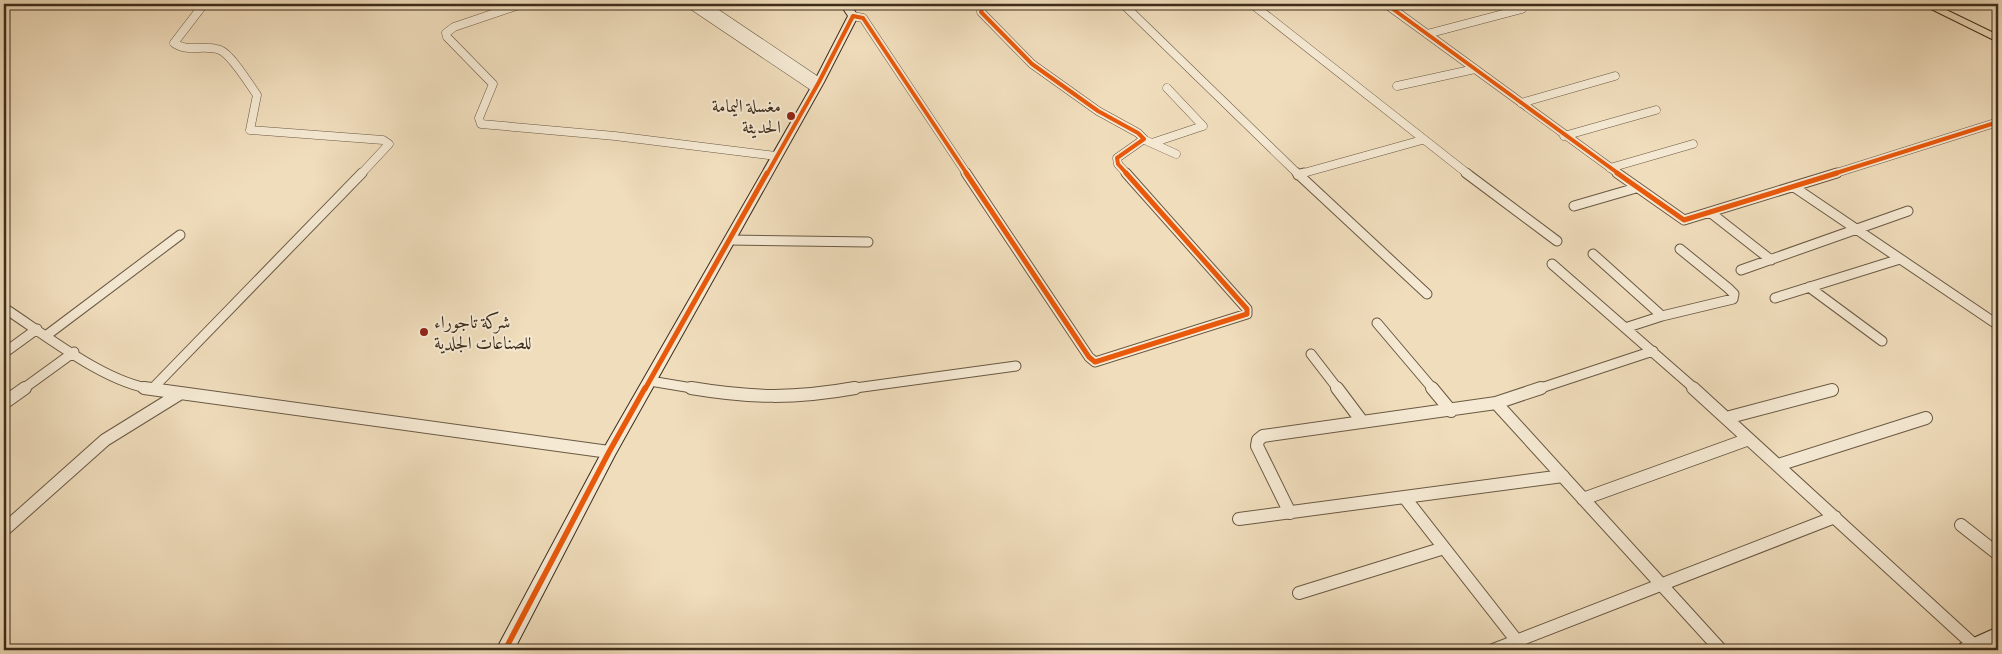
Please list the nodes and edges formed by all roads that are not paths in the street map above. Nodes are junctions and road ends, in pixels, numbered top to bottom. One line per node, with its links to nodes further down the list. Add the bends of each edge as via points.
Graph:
1 (204, 4): 64 (street, via 174,43 183,48 220,49 226,54 257,94 250,130 383,140 388,144 278,262)
2 (522, 4): 28 (street, via 454,27 446,33 493,84 479,118 480,124 615,136)
3 (690, 4): 17 (street)
4 (703, 4): 17 (street)
5 (845, 4): 12 (street)
6 (983, 4): 25 (street, via 981,12 1032,64 1098,111)
7 (1123, 4): 30 (street)
8 (1252, 4): 24 (street)
9 (1386, 4): 13 (street)
10 (1926, 4): 14 (main road)
11 (1522, 9): 13 (street)
12 (853, 16): 17 (street); 25 (street, via 863,18 983,194 1084,351 1095,362 1247,314 1247,309 1118,164 1117,158 1122,153)
13 (1427, 34): 15 (street)
14 (1998, 38)
15 (1475, 69): 18 (street); 20 (street)
16 (1615, 76): 20 (street)
17 (817, 85): 28 (street)
18 (1397, 86)
19 (1167, 88): 25 (street, via 1203,126)
20 (1521, 103): 23 (street)
21 (1656, 110): 23 (street)
22 (1998, 122): 31 (street)
23 (1564, 136): 29 (street)
24 (1422, 140): 30 (street); 39 (street)
25 (1148, 141): 27 (street)
26 (1693, 144): 29 (street)
27 (1176, 154)
28 (776, 156): 38 (street)
29 (1610, 168): 32 (street)
30 (1298, 174): 48 (street)
31 (1794, 187): 35 (street); 36 (street)
32 (1636, 188): 33 (street); 35 (street, via 1680,219)
33 (1574, 206)
34 (1908, 211): 36 (street)
35 (1711, 213): 44 (street)
36 (1858, 230): 43 (street); 44 (street)
37 (180, 235): 56 (street)
38 (729, 240): 40 (street); 63 (street)
39 (1557, 241)
40 (868, 242)
41 (1680, 249): 51 (street, via 1728,288 1734,294 1733,298)
42 (1594, 254): 51 (street)
43 (1900, 259): 47 (street); 53 (street)
44 (1771, 260): 46 (street)
45 (1552, 264): 54 (street)
46 (1741, 270)
47 (1808, 287): 49 (street); 57 (street)
48 (1427, 294)
49 (1775, 298)
50 (4, 308): 55 (street)
51 (1662, 316): 54 (street)
52 (1377, 323): 69 (street)
53 (1998, 325)
54 (1625, 328): 58 (street)
55 (37, 329): 56 (street); 60 (street)
56 (47, 335): 59 (street)
57 (1882, 341)
58 (1653, 351): 68 (street); 70 (street)
59 (74, 352): 64 (street, via 113,378); 67 (street)
60 (4, 353)
61 (1311, 354): 72 (street)
62 (1016, 366): 63 (street, via 810,396 726,394)
63 (650, 381): 74 (street)
64 (152, 389): 66 (street)
65 (1832, 390): 70 (street)
66 (181, 393): 74 (street); 83 (street, via 105,440)
67 (4, 403)
68 (1496, 403): 69 (street); 76 (street)
69 (1451, 410): 72 (street)
70 (1726, 418): 73 (street)
71 (1926, 418): 75 (street)
72 (1361, 420): 79 (street, via 1263,436 1258,440 1257,446)
73 (1749, 439): 75 (street); 78 (street)
74 (609, 452): 91 (street)
75 (1778, 465): 80 (street)
76 (1563, 476): 77 (street); 78 (street)
77 (1405, 498): 79 (street); 84 (street)
78 (1584, 499): 86 (street)
79 (1290, 513): 81 (street)
80 (1835, 517): 86 (street); 90 (street)
81 (1239, 519)
82 (1961, 525): 85 (street)
83 (4, 530)
84 (1444, 548): 87 (street); 89 (street)
85 (1998, 554)
86 (1661, 584): 89 (street); 93 (street)
87 (1299, 594)
88 (1998, 635): 90 (street)
89 (1520, 645): 92 (street)
90 (1970, 648)
91 (505, 650)
92 (1493, 650)
93 (1722, 650)

